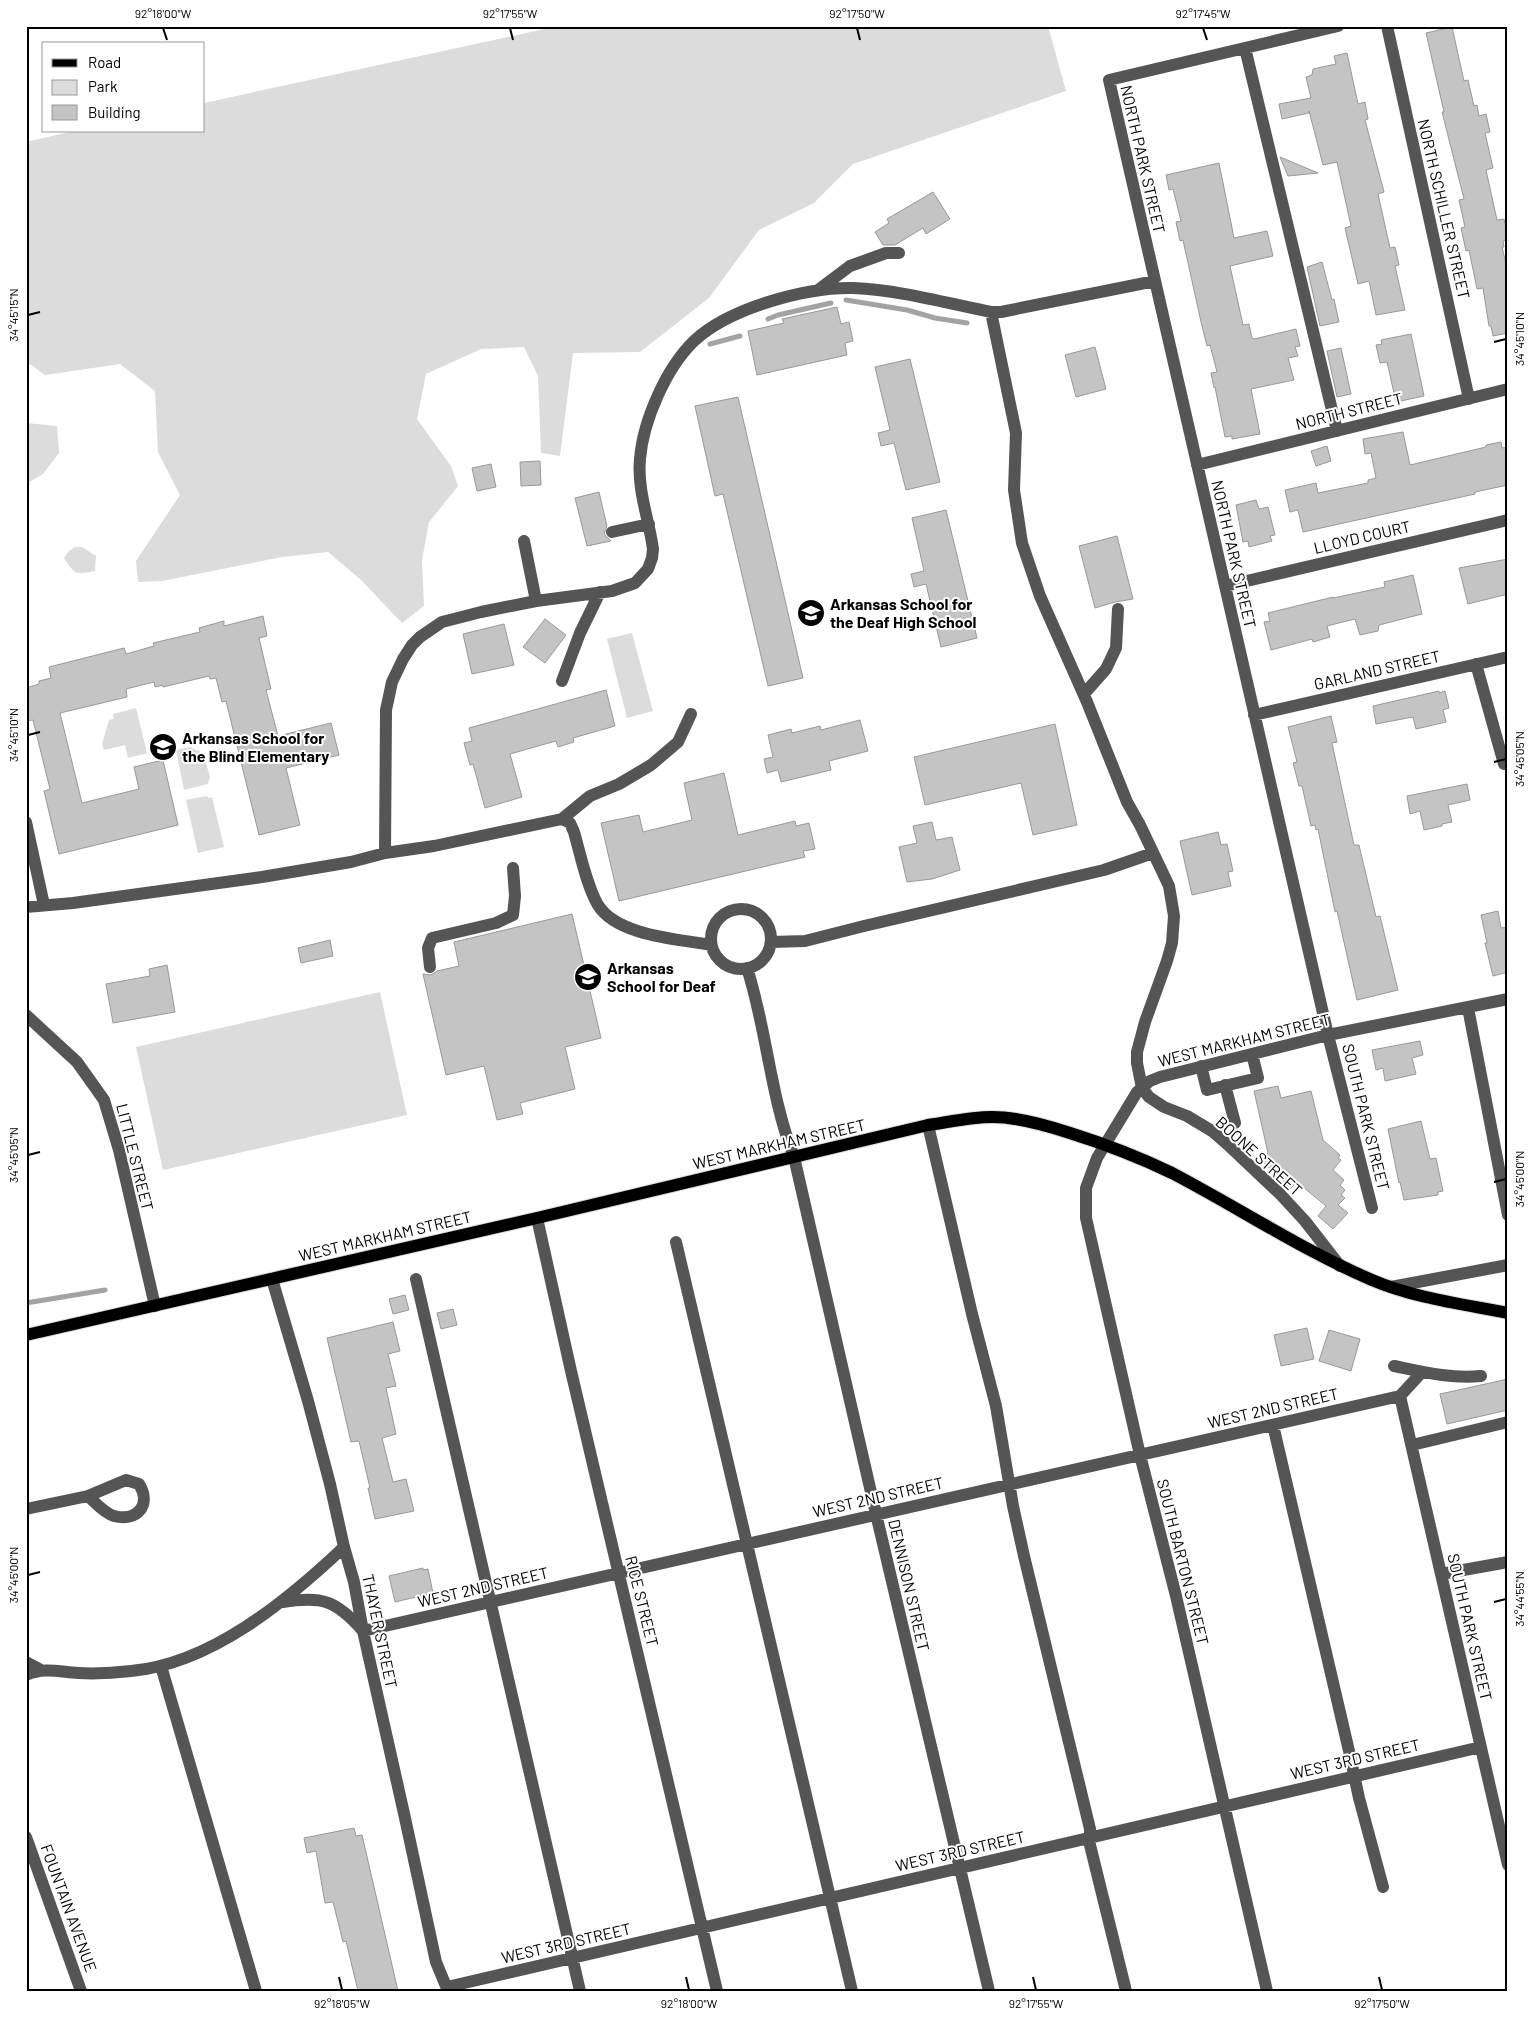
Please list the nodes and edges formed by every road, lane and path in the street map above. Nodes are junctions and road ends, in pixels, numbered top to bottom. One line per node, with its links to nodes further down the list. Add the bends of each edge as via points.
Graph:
1 (1338, 26): 3 (street)
2 (1386, 26): 9 (street, NORTH SCHILLER STREET)
3 (1245, 48): 5 (street, NORTH PARK STREET, via 1109,80); 10 (street)
4 (899, 252): 6 (street, via 886,253 850,266)
5 (1155, 281): 7 (street); 11 (street, NORTH PARK STREET)
6 (816, 292): 7 (street, via 851,288 881,290); 13 (street, via 756,305 741,312 694,341 682,355 663,385 642,441 640,481)
7 (991, 312): 23 (street, via 1016,433 1014,490 1022,543 1040,596)
8 (1508, 389): 9 (street, NORTH STREET)
9 (1469, 399): 10 (street, NORTH STREET)
10 (1337, 431): 11 (street, NORTH STREET)
11 (1197, 465): 16 (street, NORTH PARK STREET)
12 (1508, 520): 16 (street, LLOYD COURT)
13 (649, 524): 14 (street); 17 (street, via 653,549 648,569 635,583)
14 (612, 532)
15 (524, 541): 18 (street)
16 (1225, 586): 25 (street, NORTH PARK STREET)
17 (600, 592): 18 (street); 22 (street)
18 (536, 601): 29 (street, via 442,622 420,637 403,659 392,682 386,710)
19 (1118, 609): 23 (street, via 1116,648 1106,669)
20 (1508, 657): 21 (street, GARLAND STREET)
21 (1476, 664): 25 (street, GARLAND STREET); 26 (street)
22 (562, 681)
23 (1084, 694): 30 (street, via 1127,802)
24 (691, 714): 27 (street, via 678,742 651,765 590,796)
25 (1254, 715): 41 (street, NORTH PARK STREET)
26 (1504, 764)
27 (562, 819): 29 (street, via 434,846); 35 (street, via 570,823 574,832 591,888 603,912 634,930)
28 (26, 822): 32 (street)
29 (384, 853): 32 (street, via 262,877)
30 (1153, 854): 34 (street, via 1104,870 805,941); 45 (street, via 1169,886 1174,916 1168,961 1137,1052)
31 (513, 868): 36 (street, via 513,915 496,923 432,938 428,948)
32 (44, 905): 33 (street)
33 (26, 907)
34 (771, 942): 35 (street, via 765,920 743,908 734,909 718,919 713,927); 37 (street, via 764,959)
35 (711, 945): 37 (street, via 715,955 729,967)
36 (430, 966)
37 (747, 968): 49 (street, DENNISON STREET, via 782,1121)
38 (1508, 998): 39 (street, WEST MARKHAM STREET)
39 (1468, 1008): 41 (street, WEST MARKHAM STREET); 51 (street)
40 (26, 1015): 59 (street, LITTLE STREET, via 77,1062 104,1100 119,1150)
41 (1328, 1035): 42 (street, WEST MARKHAM STREET); 50 (street, SOUTH PARK STREET)
42 (1252, 1054): 43 (street, WEST MARKHAM STREET); 44 (street, via 1258,1078)
43 (1201, 1066): 44 (street, via 1207,1090); 45 (street, WEST MARKHAM STREET, via 1160,1077)
44 (1225, 1085): 46 (street)
45 (1142, 1088): 48 (street, WEST MARKHAM STREET); 55 (street, BOONE STREET, via 1149,1097 1212,1131 1227,1144 1280,1194)
46 (1235, 1123)
47 (928, 1125): 48 (main road, WEST MARKHAM STREET, via 993,1117 1050,1127); 49 (main road, WEST MARKHAM STREET); 70 (street, via 996,1406)
48 (1106, 1144): 55 (main road, BOONE STREET, via 1172,1174); 69 (street, SOUTH BARTON STREET, via 1090,1173 1086,1188 1086,1218)
49 (794, 1157): 52 (main road, WEST MARKHAM STREET); 73 (street, DENNISON STREET)
50 (1372, 1208)
51 (1508, 1215)
52 (537, 1218): 56 (main road, WEST MARKHAM STREET); 77 (street, RICE STREET)
53 (676, 1242): 74 (street)
54 (1508, 1265): 58 (street)
55 (1340, 1266): 58 (main road, BOONE STREET)
56 (272, 1279): 59 (main road, WEST MARKHAM STREET); 75 (street, THAYER STREET, via 308,1401)
57 (416, 1280): 80 (street)
58 (1391, 1288): 60 (main road, BOONE STREET)
59 (155, 1306): 61 (main road, WEST MARKHAM STREET)
60 (1508, 1313)
61 (26, 1335)
62 (1394, 1366): 63 (street)
63 (1422, 1372): 64 (street, via 1449,1377); 65 (street)
64 (1481, 1376)
65 (1400, 1396): 67 (street, WEST 2ND STREET); 68 (street, SOUTH PARK STREET)
66 (1508, 1422): 68 (street)
67 (1273, 1425): 69 (street, WEST 2ND STREET); 87 (street)
68 (1412, 1445): 78 (street, SOUTH PARK STREET)
69 (1140, 1455): 70 (street, WEST 2ND STREET); 88 (street, SOUTH BARTON STREET)
70 (1010, 1484): 73 (street, WEST 2ND STREET); 90 (street, via 1024,1556 1090,1829)
71 (88, 1496): 72 (street)
72 (26, 1509)
73 (876, 1514): 74 (street, WEST 2ND STREET); 93 (street, DENNISON STREET)
74 (746, 1544): 77 (street, WEST 2ND STREET); 95 (street)
75 (344, 1547): 79 (street); 81 (street, THAYER STREET)
76 (1508, 1562): 78 (street)
77 (618, 1573): 80 (street, WEST 2ND STREET); 96 (street, RICE STREET)
78 (1441, 1574): 86 (street, SOUTH PARK STREET)
79 (283, 1602): 81 (street, via 308,1598 325,1601 353,1619); 83 (street, via 203,1651)
80 (490, 1602): 81 (street, WEST 2ND STREET); 97 (street)
81 (363, 1631): 98 (street, THAYER STREET, via 436,1962)
82 (26, 1662): 84 (street)
83 (161, 1666): 84 (street, via 100,1674); 100 (street)
84 (41, 1670): 85 (street)
85 (26, 1675)
86 (1481, 1747): 87 (street, WEST 3RD STREET); 91 (street, SOUTH PARK STREET)
87 (1353, 1776): 88 (street, WEST 3RD STREET); 94 (street)
88 (1224, 1806): 90 (street, WEST 3RD STREET); 106 (street, SOUTH BARTON STREET)
89 (26, 1837): 99 (street, FOUNTAIN AVENUE)
90 (1089, 1838): 93 (street, WEST 3RD STREET); 105 (street)
91 (1506, 1848): 92 (street, SOUTH PARK STREET)
92 (1508, 1865)
93 (960, 1868): 95 (street, WEST 3RD STREET); 104 (street, DENNISON STREET)
94 (1383, 1887)
95 (829, 1898): 96 (street, WEST 3RD STREET); 103 (street)
96 (701, 1928): 97 (street, WEST 3RD STREET); 102 (street, RICE STREET)
97 (573, 1958): 98 (street, WEST 3RD STREET); 101 (street)
98 (447, 1989)
99 (81, 1991)
100 (256, 1991)
101 (580, 1991)
102 (717, 1991)
103 (852, 1991)
104 (989, 1991)
105 (1126, 1991)
106 (1267, 1991)

